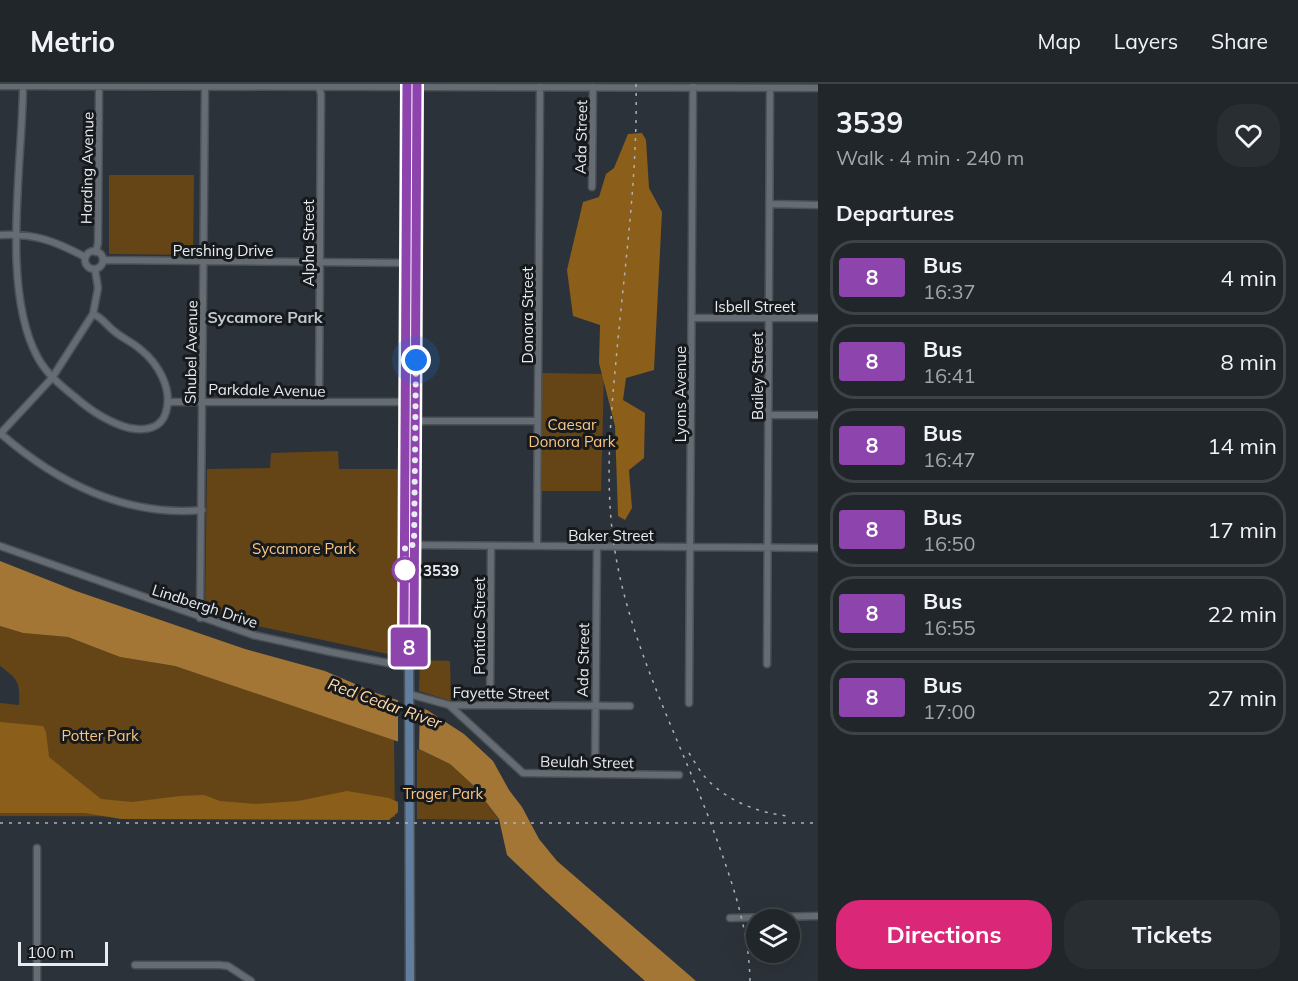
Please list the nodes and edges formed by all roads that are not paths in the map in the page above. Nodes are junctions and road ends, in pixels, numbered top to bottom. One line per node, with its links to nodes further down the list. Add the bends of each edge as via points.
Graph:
1 (23, 85): 2 (street); 6 (street); 17 (street)
2 (99, 85): 3 (street); 19 (street, Harding Avenue)
3 (166, 85): 11 (street)
4 (318, 85): 7 (street); 11 (street); 23 (street, Alpha Street)
5 (417, 85): 7 (street); 8 (street); 25 (main road)
6 (0, 86)
7 (407, 86): 24 (main road)
8 (540, 86): 12 (street); 41 (street, Donora Street)
9 (693, 86): 12 (street); 13 (street); 28 (street, Lyons Avenue)
10 (816, 86): 13 (street)
11 (205, 87): 22 (street, Shubel Avenue)
12 (593, 87): 14 (street, Ada Street)
13 (770, 88): 15 (street, Bailey Street)
14 (592, 187)
15 (770, 204): 16 (street); 29 (street, Bailey Street)
16 (818, 205)
17 (17, 234): 18 (street); 20 (street, via 62,244); 31 (street, via 23,317 29,339)
18 (0, 235)
19 (96, 252): 20 (street); 21 (street)
20 (85, 257): 26 (street, via 87,266)
21 (103, 260): 22 (street, Pershing Drive); 26 (street)
22 (204, 262): 23 (street, Pershing Drive); 32 (street, Shubel Avenue)
23 (320, 262): 24 (street, Pershing Drive); 34 (street, Alpha Street)
24 (406, 263): 25 (street, Pershing Drive); 35 (main road)
25 (416, 263): 36 (main road)
26 (95, 269): 27 (street, via 98,288)
27 (93, 314): 31 (street); 33 (street, via 153,362 166,387)
28 (692, 318): 29 (street, Isbell Street); 49 (street, Lyons Avenue)
29 (769, 318): 30 (street, Isbell Street); 37 (street, Bailey Street)
30 (818, 318)
31 (52, 378): 33 (street, via 93,412 136,429 157,426); 42 (street)
32 (202, 401): 33 (street, Parkdale Avenue); 34 (street, Parkdale Avenue); 43 (street, Shubel Avenue)
33 (168, 402)
34 (319, 402): 35 (street, Parkdale Avenue)
35 (406, 402): 36 (street, Parkdale Avenue); 39 (main road)
36 (415, 402): 40 (main road)
37 (768, 415): 38 (street); 50 (street, Bailey Street)
38 (818, 415)
39 (405, 421): 40 (street); 44 (main road)
40 (415, 421): 41 (street); 44 (main road)
41 (538, 421): 47 (street, Donora Street)
42 (0, 433): 43 (street, via 51,472 96,495 141,507)
43 (202, 510): 52 (street, Shubel Avenue)
44 (410, 545): 46 (street, Baker Street); 54 (main road, via 414,628)
45 (0, 546): 52 (street, Lindbergh Drive)
46 (491, 546): 47 (street, Baker Street); 58 (street, Pontiac Street)
47 (537, 546): 48 (street, Baker Street)
48 (597, 547): 49 (street, Baker Street); 59 (street, Ada Street)
49 (691, 547): 50 (street, Baker Street); 56 (street, Lyons Avenue)
50 (768, 547): 51 (street, Baker Street); 53 (street, Bailey Street)
51 (818, 548)
52 (200, 618): 54 (street, Lindbergh Drive, via 266,638)
53 (767, 664)
54 (409, 667): 55 (main road)
55 (409, 697): 57 (street, Fayette Street); 69 (main road)
56 (689, 704)
57 (449, 705): 58 (street, Fayette Street); 61 (street, Beulah Street, via 523,772)
58 (490, 705): 59 (street, Fayette Street)
59 (595, 706): 60 (street, Fayette Street); 61 (street, Ada Street)
60 (630, 706)
61 (595, 774): 62 (street, Beulah Street)
62 (679, 775)
63 (38, 848): 67 (street)
64 (818, 916): 65 (street)
65 (730, 918)
66 (135, 965): 68 (street, via 228,966)
67 (37, 981)
68 (251, 981)
69 (410, 981)

